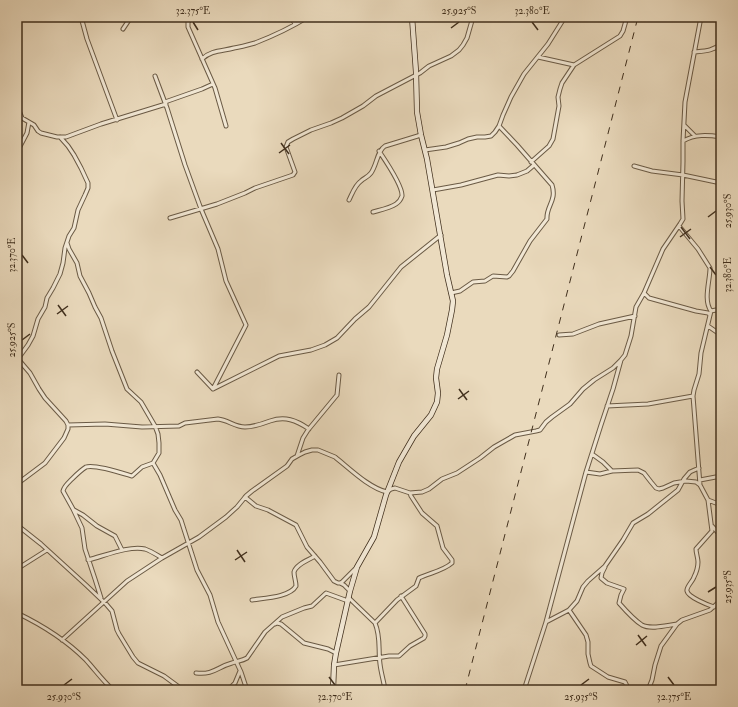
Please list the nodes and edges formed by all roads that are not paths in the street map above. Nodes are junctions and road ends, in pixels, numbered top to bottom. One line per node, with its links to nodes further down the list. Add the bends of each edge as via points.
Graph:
1 (81, 17): 23 (street)
2 (131, 17): 12 (street)
3 (193, 17): 16 (street, via 188,22 188,27)
4 (291, 17): 11 (street)
5 (308, 17): 11 (street)
6 (412, 17): 18 (street)
7 (473, 17): 18 (street, via 467,38 459,50)
8 (565, 17): 15 (street)
9 (627, 17): 17 (street, via 620,36)
10 (701, 17): 14 (street)
11 (295, 24): 16 (street, via 255,43 212,52)
12 (123, 29)
13 (721, 44): 14 (street, via 710,50)
14 (694, 52): 27 (street, via 686,96)
15 (538, 57): 17 (street); 26 (street, via 517,86)
16 (202, 59): 20 (street)
17 (574, 65): 36 (street, via 560,89 553,139)
18 (416, 74): 28 (street, via 417,112); 42 (street, via 342,118 288,142 286,147 295,172 293,175)
19 (156, 76): 21 (street)
20 (213, 84): 21 (street); 25 (street)
21 (165, 103): 23 (street); 42 (street)
22 (17, 106): 24 (street, via 22,118)
23 (117, 120): 30 (street)
24 (30, 122): 30 (street, via 41,133); 35 (street)
25 (226, 126)
26 (499, 126): 33 (street, via 491,136); 36 (street)
27 (684, 126): 29 (street); 32 (street)
28 (421, 135): 33 (street); 34 (street, via 385,146)
29 (695, 136): 31 (street); 32 (street)
30 (60, 137): 47 (street, via 74,155 88,183)
31 (721, 137)
32 (683, 141): 38 (street)
33 (425, 150): 40 (street)
34 (379, 151): 41 (street, via 376,166 368,177 359,182); 43 (street, via 389,166 402,197 396,204)
35 (17, 152)
36 (532, 164): 40 (street, via 526,171 517,175 498,175); 49 (street, via 552,185 554,191 547,219 509,276 493,276)
37 (634, 166): 38 (street)
38 (683, 176): 39 (street); 45 (street, via 683,219)
39 (721, 183)
40 (433, 190): 46 (street)
41 (349, 200)
42 (201, 209): 44 (street); 62 (street, via 218,249 226,281 246,325)
43 (373, 212)
44 (170, 218)
45 (679, 226): 48 (street, via 663,249); 53 (street, via 710,268 708,306)
46 (441, 235): 49 (street); 62 (street, via 401,267 369,307 337,338 311,350 279,356)
47 (67, 243): 58 (street, via 60,274 47,298 33,336); 66 (street, via 101,318 127,389 141,402)
48 (644, 292): 50 (street); 51 (street)
49 (451, 293): 79 (street, via 453,301 450,322 437,370 436,402 431,415 410,442 399,462)
50 (649, 298): 51 (street); 53 (street)
51 (639, 301): 54 (street)
52 (721, 309): 53 (street)
53 (711, 313): 55 (street)
54 (635, 316): 56 (street, via 599,324 572,334); 59 (street, via 625,355)
55 (708, 326): 57 (street); 63 (street)
56 (559, 335)
57 (721, 335)
58 (18, 360): 65 (street)
59 (621, 360): 64 (street); 80 (street, via 583,389 540,430 515,435 457,474 442,479 422,492)
60 (197, 372): 62 (street)
61 (339, 375): 67 (street, via 337,395)
62 (213, 389)
63 (693, 396): 64 (street, via 648,404); 71 (street)
64 (608, 406): 68 (street)
65 (68, 425): 66 (street); 77 (street, via 64,438 45,463)
66 (155, 426): 67 (street, via 178,426 223,419 244,427 282,419 299,422); 70 (street, via 159,453)
67 (309, 429): 69 (street)
68 (592, 454): 72 (street); 73 (street)
69 (297, 456): 79 (street, via 312,450 330,454 371,486); 81 (street)
70 (153, 463): 84 (street, via 142,467 132,476 100,468 84,469 63,489); 88 (street, via 181,520)
71 (699, 468): 75 (street); 76 (street, via 690,472)
72 (612, 471): 73 (street, via 600,474); 76 (street, via 638,470 659,489)
73 (586, 472): 108 (street)
74 (721, 476): 75 (street)
75 (700, 480): 78 (street)
76 (682, 482): 78 (street, via 695,482); 94 (street, via 678,490 633,523)
77 (17, 484)
78 (700, 485): 82 (street)
79 (387, 492): 80 (street, via 395,488); 95 (street, via 374,537)
80 (410, 493): 99 (street, via 422,513 436,526 442,548 452,562 449,566 419,578 416,586)
81 (245, 497): 88 (street, via 226,517); 91 (street, via 256,506 296,525 305,544)
82 (708, 500): 83 (street); 86 (street)
83 (721, 505)
84 (73, 509): 90 (street, via 114,536); 93 (street, via 82,528)
85 (17, 525): 89 (street)
86 (712, 526): 87 (street); 104 (street, via 712,533 696,549 698,562 687,590 688,594)
87 (721, 536)
88 (188, 543): 92 (street); 114 (street)
89 (47, 550): 96 (street); 103 (street)
90 (122, 550): 92 (street, via 145,549); 93 (street)
91 (315, 556): 97 (street, via 334,580); 100 (street, via 297,567 294,574 296,586 293,590)
92 (162, 558): 103 (street)
93 (88, 560): 103 (street)
94 (605, 566): 105 (street, via 583,587); 110 (street, via 601,578 624,589 619,603 643,626)
95 (357, 567): 97 (street); 98 (street)
96 (17, 569)
97 (340, 583): 98 (street)
98 (350, 592): 101 (street)
99 (401, 596): 107 (street); 113 (street, via 425,636 399,656)
100 (252, 600)
101 (348, 600): 107 (street); 109 (street, via 326,593 313,605 284,616); 112 (street)
102 (721, 600): 104 (street)
103 (102, 601): 111 (street); 119 (street, via 112,611 117,630 136,661)
104 (714, 607): 110 (street)
105 (569, 610): 108 (street); 125 (street, via 586,635 592,666 608,677 625,682)
106 (17, 613): 111 (street)
107 (374, 622): 113 (street, via 379,635)
108 (546, 622): 124 (street)
109 (275, 624): 112 (street, via 281,624 304,643); 114 (street, via 264,632 247,658)
110 (677, 624): 126 (street, via 661,646)
111 (62, 640): 118 (street, via 87,661)
112 (336, 653): 115 (street)
113 (380, 658): 115 (street); 123 (street)
114 (236, 662): 116 (street); 117 (street, via 211,673)
115 (334, 664): 122 (street)
116 (240, 671): 120 (street); 121 (street)
117 (196, 673)
118 (113, 690)
119 (183, 690)
120 (228, 690)
121 (247, 690)
122 (333, 690)
123 (385, 690)
124 (524, 690)
125 (629, 690)
126 (648, 690)

